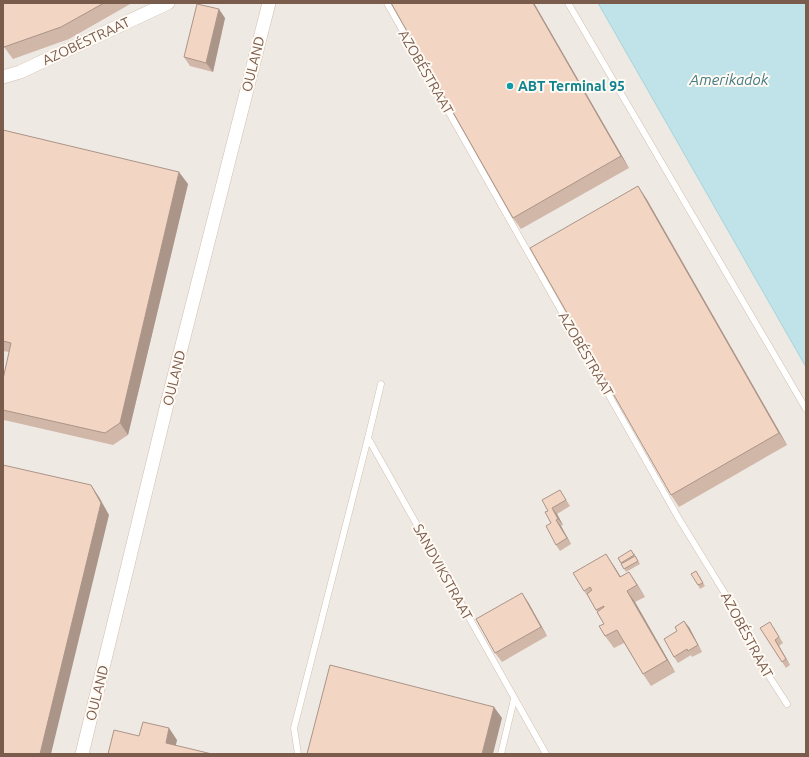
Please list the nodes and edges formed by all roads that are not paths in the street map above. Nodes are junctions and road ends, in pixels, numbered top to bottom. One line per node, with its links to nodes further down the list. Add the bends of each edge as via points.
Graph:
1 (168, 3): 5 (street, AZOBÉSTRAAT, via 20,72)
2 (269, 3): 11 (street, OULAND, via 169,396)
3 (387, 3): 10 (lane, AZOBÉSTRAAT, via 679,519 732,605 756,656)
4 (568, 3): 7 (lane)
5 (4, 76)
6 (381, 384): 8 (lane)
7 (806, 409)
8 (368, 438): 9 (lane, SANDVIKSTRAAT); 12 (lane, via 294,728)
9 (514, 699): 13 (lane); 14 (lane, SANDVIKSTRAAT)
10 (786, 704)
11 (82, 754)
12 (298, 754)
13 (501, 754)
14 (546, 754)

